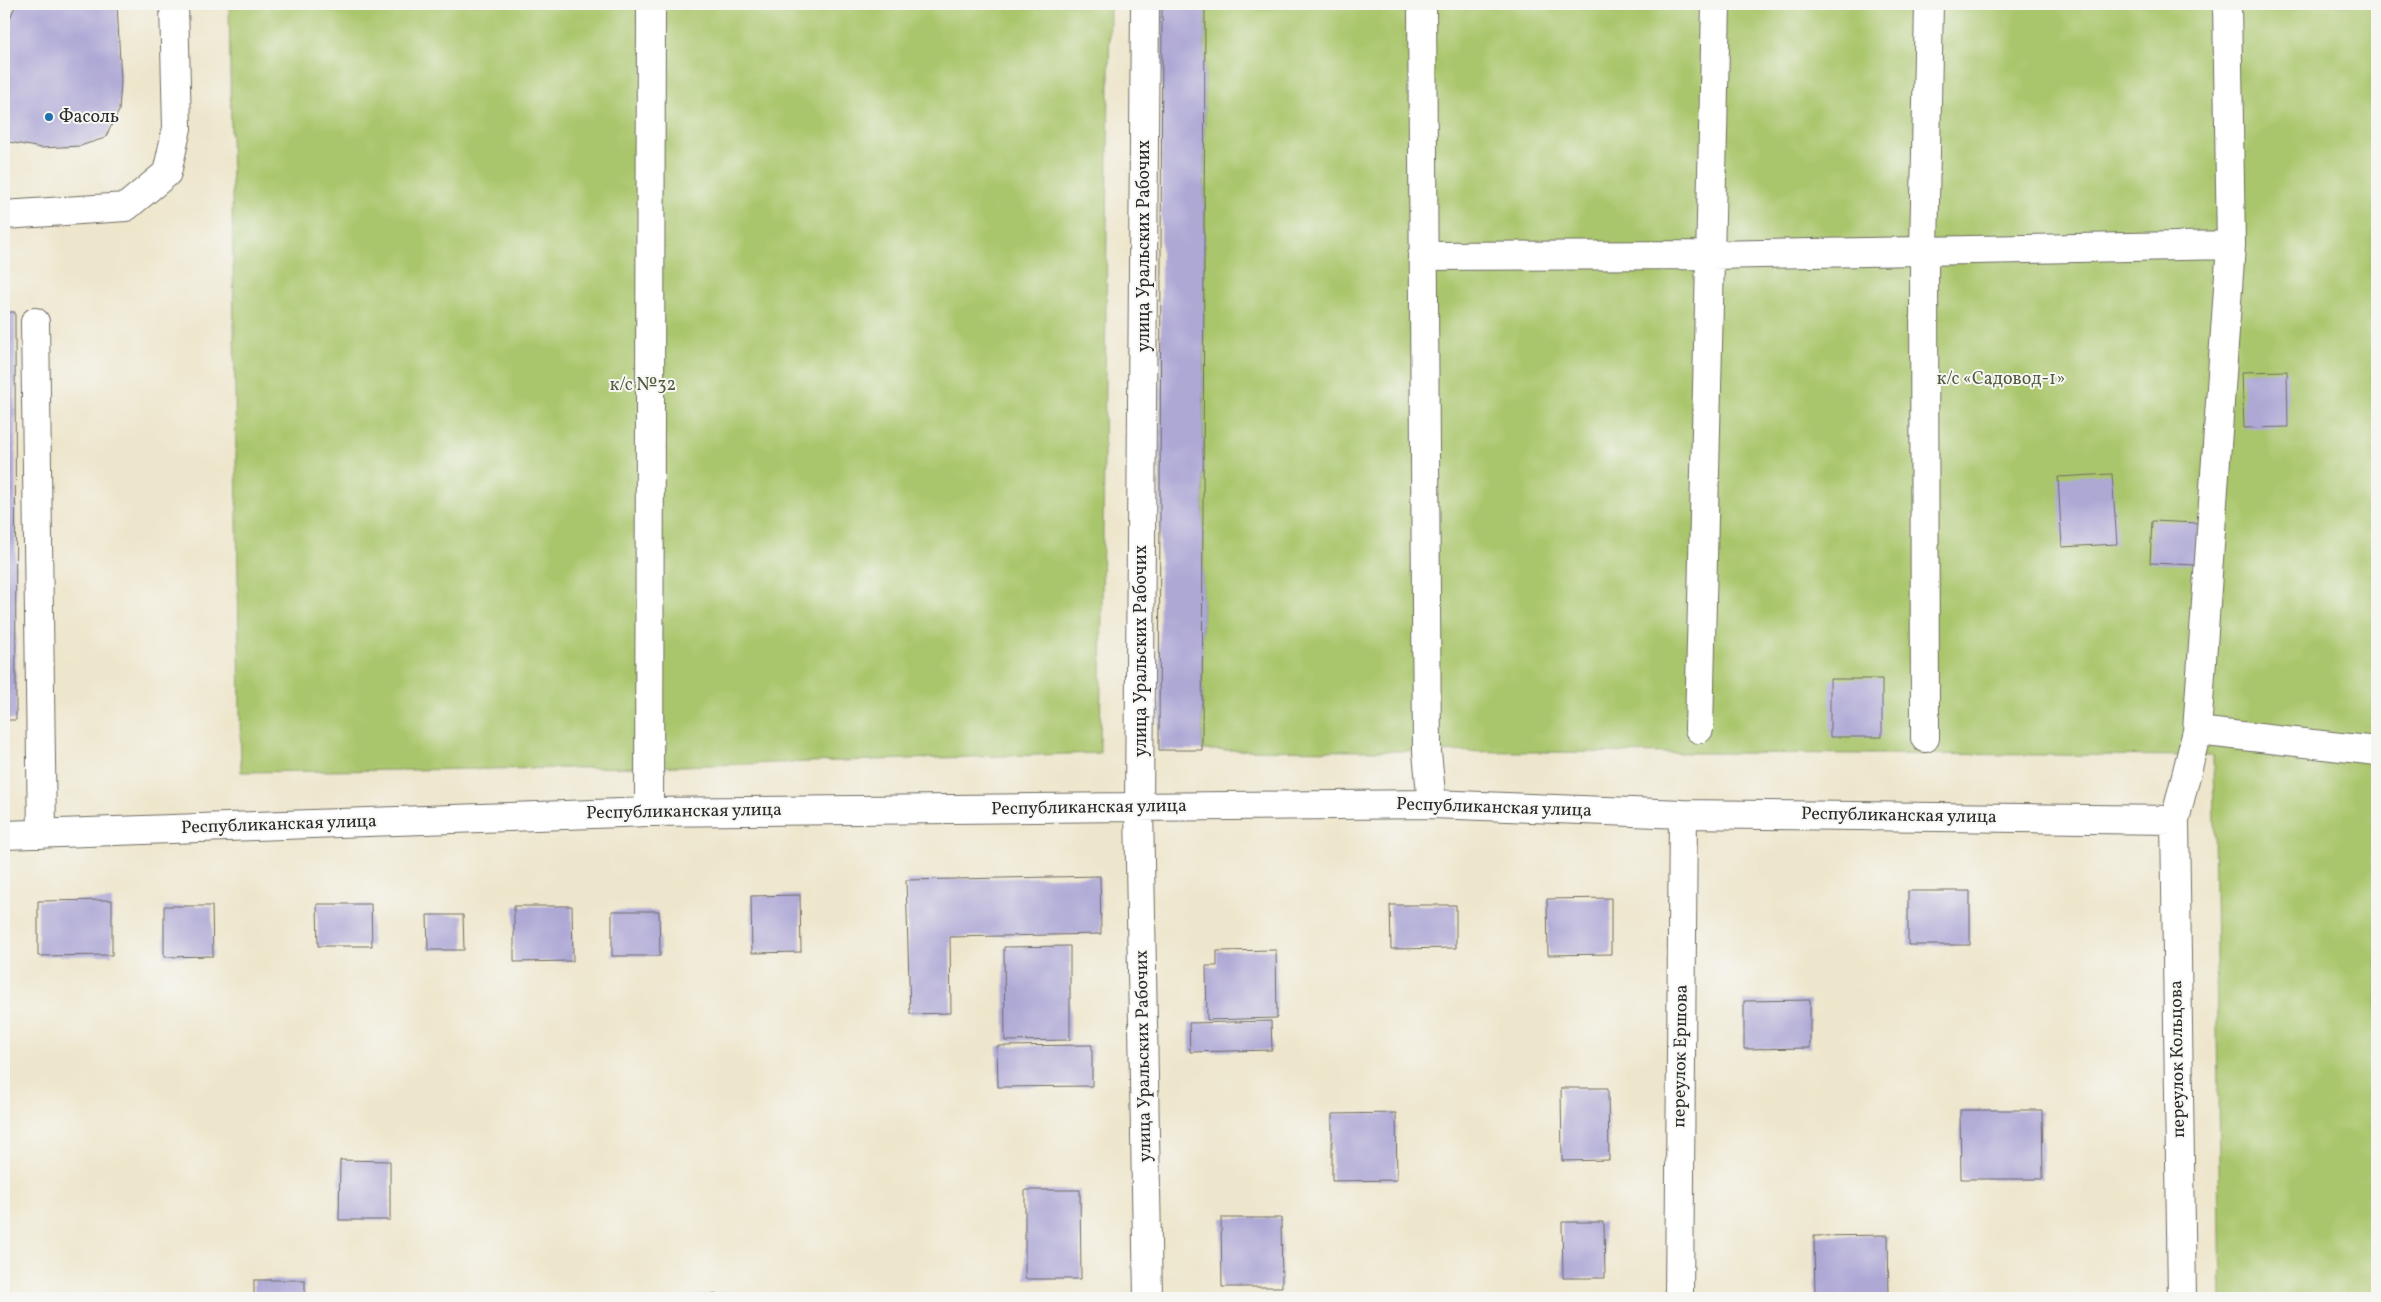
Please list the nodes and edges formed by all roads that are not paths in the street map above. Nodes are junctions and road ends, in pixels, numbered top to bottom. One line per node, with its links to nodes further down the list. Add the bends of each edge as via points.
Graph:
1 (174, 4): 8 (street, via 177,128 167,173 126,207)
2 (651, 4): 20 (street)
3 (1145, 4): 19 (street, улица Уральских Рабочих)
4 (1422, 4): 12 (street)
5 (1716, 4): 11 (street)
6 (1929, 4): 10 (street)
7 (2228, 4): 9 (street, переулок Кольцова)
8 (4, 215)
9 (2231, 245): 10 (street); 15 (street, переулок Кольцова)
10 (1924, 250): 11 (street); 16 (street)
11 (1712, 255): 12 (street); 14 (street)
12 (1422, 256): 18 (street, via 1427,752)
13 (35, 322): 23 (street)
14 (1699, 729)
15 (2197, 731): 17 (street); 22 (street, переулок Кольцова)
16 (1925, 738)
17 (2377, 751)
18 (1432, 804): 19 (street, Республиканская улица); 21 (street, Республиканская улица)
19 (1139, 807): 20 (street, Республиканская улица); 25 (street, улица Уральских Рабочих)
20 (648, 812): 23 (street, Республиканская улица)
21 (1683, 814): 22 (street, Республиканская улица); 26 (street, переулок Ершова)
22 (2175, 820): 27 (street, переулок Кольцова)
23 (42, 834): 24 (street, Республиканская улица)
24 (4, 835)
25 (1148, 1298)
26 (1679, 1298)
27 (2182, 1298)

